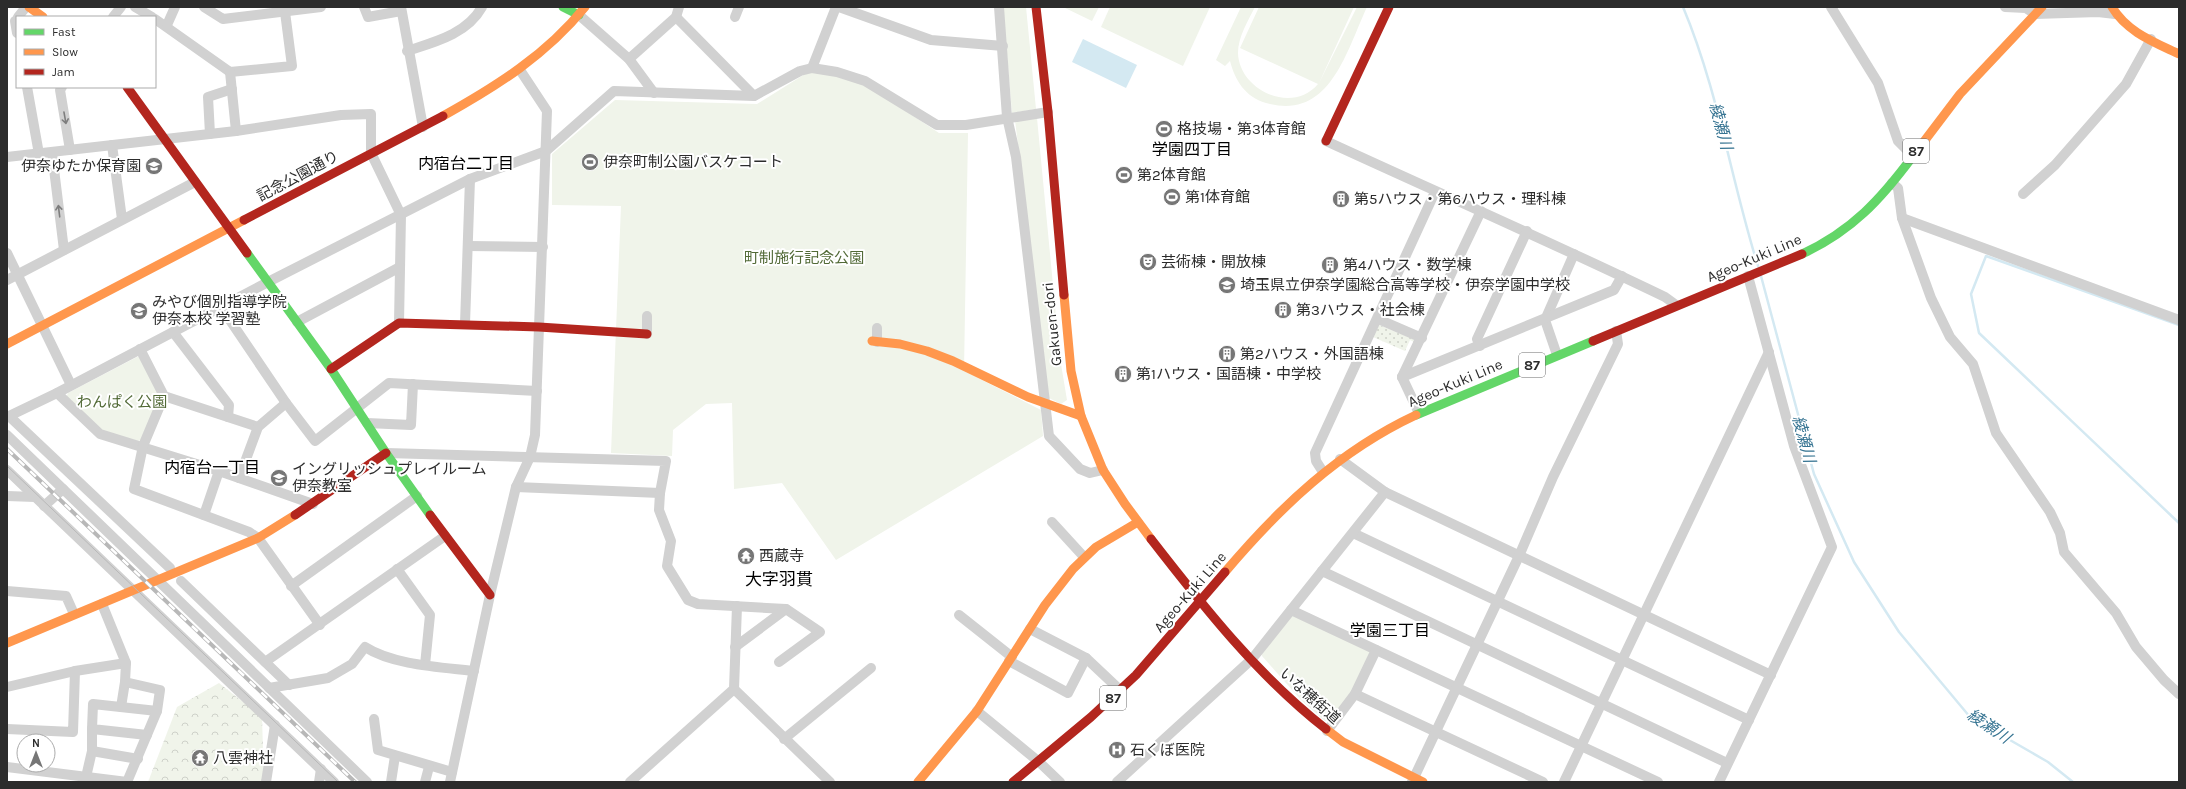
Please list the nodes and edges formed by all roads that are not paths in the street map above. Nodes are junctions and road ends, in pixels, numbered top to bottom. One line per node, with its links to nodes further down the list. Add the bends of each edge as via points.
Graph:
1 (26, 7): 23 (street)
2 (29, 7): 24 (street)
3 (135, 7): 25 (street)
4 (175, 7): 28 (street)
5 (204, 7): 21 (street, via 223,19)
6 (321, 7): 21 (street)
7 (364, 7): 17 (street, via 368,17)
8 (482, 7): 31 (street, via 475,19 445,39)
9 (563, 7): 18 (street)
10 (739, 7): 26 (street)
11 (838, 7): 30 (street, via 931,40); 34 (street)
12 (999, 7): 30 (street)
13 (1036, 7): 43 (street, Gakuen-dori)
14 (1389, 7): 49 (street)
15 (1831, 7): 56 (street, via 1878,83 1898,141)
16 (2005, 7): 19 (street)
17 (401, 9): 31 (street)
18 (582, 11): 33 (street); 35 (street, 記念公園通り)
19 (2039, 11): 20 (street); 56 (street, Ageo-Kuki Line / 87, via 1969,83)
20 (2114, 11): 29 (street, via 2129,27)
21 (286, 12): 36 (street, via 292,66)
22 (678, 12): 33 (street); 42 (street)
23 (17, 16)
24 (42, 16)
25 (150, 16)
26 (736, 17)
27 (156, 20): 28 (street)
28 (167, 25): 36 (street)
29 (2151, 39): 32 (street); 62 (street, via 2126,84 2055,166)
30 (1003, 46): 44 (street)
31 (407, 51): 45 (street)
32 (2179, 54)
33 (629, 59): 41 (street)
34 (812, 68): 42 (street); 44 (street, via 837,72 865,81 937,125 966,125)
35 (520, 70): 45 (street, 記念公園通り); 52 (street, via 547,111)
36 (230, 72): 40 (street)
37 (27, 88): 55 (street)
38 (61, 88): 51 (street, one-way to 51)
39 (128, 88): 48 (street)
40 (232, 89): 46 (street); 47 (street, via 208,97)
41 (654, 93): 42 (street); 52 (street, via 614,91)
42 (754, 96)
43 (1048, 112): 44 (street); 114 (street, Gakuen-dori, via 1068,348)
44 (1008, 117): 110 (street, via 1016,157)
45 (423, 127): 54 (street, 記念公園通り)
46 (236, 131): 47 (street); 54 (street, via 341,115 371,114)
47 (210, 134): 48 (street)
48 (166, 139): 50 (street); 59 (street)
49 (1326, 141): 61 (street)
50 (112, 145): 51 (street); 66 (street)
51 (70, 150): 53 (street)
52 (546, 152): 58 (street); 70 (street)
53 (52, 153): 55 (street); 71 (street, one-way to 53)
54 (371, 153): 64 (street); 67 (street, 記念公園通り)
55 (39, 154): 57 (street)
56 (1913, 156): 60 (street, Ageo-Kuki Line / 87)
57 (7, 157)
58 (470, 179): 64 (street); 69 (street)
59 (194, 182): 66 (street); 67 (street)
60 (1892, 183): 65 (street, via 1898,188); 77 (street, Ageo-Kuki Line / 87, via 1867,211 1841,232 1812,249)
61 (1435, 192): 63 (street); 83 (street)
62 (2023, 194)
63 (1481, 211): 68 (street); 95 (street)
64 (401, 215): 74 (street); 79 (street)
65 (1902, 218): 85 (street); 193 (street, via 1942,323 1950,337 1973,364 1996,433 2050,512 2060,533 2064,552 2116,613 2136,646)
66 (122, 219): 71 (street)
67 (229, 229): 79 (street); 89 (street, 記念公園通り)
68 (1527, 231): 73 (street); 98 (street, via 1477,339)
69 (468, 246): 70 (street); 88 (street)
70 (543, 247): 90 (street)
71 (64, 250): 75 (street)
72 (7, 253): 75 (street)
73 (1574, 254): 76 (street); 84 (street)
74 (400, 267): 86 (street); 87 (street)
75 (18, 274): 78 (street); 89 (street)
76 (1622, 276): 80 (street); 84 (street, via 1614,290)
77 (1750, 276): 80 (street, Ageo-Kuki Line / 87); 100 (street)
78 (7, 280)
79 (268, 282): 81 (street); 86 (street)
80 (1676, 305): 92 (street, Ageo-Kuki Line / 87)
81 (222, 307): 93 (street); 109 (street)
82 (647, 316): 94 (street)
83 (1378, 319): 95 (street); 126 (street, via 1315,453 1316,461)
84 (1545, 320): 98 (street); 101 (street)
85 (2179, 320)
86 (297, 322): 102 (street)
87 (399, 323): 88 (street); 102 (street)
88 (465, 324): 90 (street)
89 (43, 325): 97 (street, 記念公園通り); 105 (street)
90 (539, 327): 94 (street); 106 (street)
91 (877, 328): 96 (street)
92 (1616, 331): 101 (street, Ageo-Kuki Line / 87); 145 (street, via 1618,344)
93 (173, 332): 99 (street); 115 (street, via 228,405)
94 (646, 334)
95 (1422, 338): 103 (street)
96 (874, 341): 110 (street, via 901,344 954,361)
97 (7, 344)
98 (1480, 346): 103 (street)
99 (140, 349): 105 (street); 108 (street)
100 (1769, 352): 165 (street); 184 (street, via 1794,446 1832,547)
101 (1557, 355): 112 (street, Ageo-Kuki Line / 87)
102 (331, 369): 111 (street)
103 (1402, 377): 112 (street)
104 (413, 384): 106 (street); 111 (street, via 390,383); 116 (street, via 411,425)
105 (71, 385): 107 (street)
106 (537, 391): 121 (street, via 535,435)
107 (57, 393): 113 (street); 119 (street, via 100,434)
108 (164, 396): 115 (street); 119 (street)
109 (286, 404): 111 (street, via 315,441); 117 (street)
110 (1045, 406): 114 (street); 124 (street, via 1049,436 1060,450 1080,469 1090,474)
111 (358, 408): 116 (street)
112 (1419, 413): 122 (street, Ageo-Kuki Line / 87, via 1378,433)
113 (8, 416): 143 (street)
114 (1081, 416): 124 (street, Gakuen-dori)
115 (228, 417): 117 (street)
116 (367, 423): 120 (street)
117 (258, 427): 127 (street)
118 (7, 435): 129 (street)
119 (143, 446): 125 (street); 137 (street, via 134,490)
120 (386, 453): 121 (street); 133 (street); 135 (street)
121 (530, 457): 128 (street); 131 (street, via 666,461)
122 (1340, 459): 126 (street, Ageo-Kuki Line / 87); 130 (street)
123 (7, 470): 134 (street)
124 (1103, 470): 139 (street, Gakuen-dori)
125 (219, 471): 127 (street); 137 (street)
126 (1323, 472): 157 (street, Ageo-Kuki Line / 87, via 1265,527)
127 (239, 478): 135 (street)
128 (516, 488): 131 (street); 155 (street)
129 (63, 489): 136 (street); 144 (street)
130 (1385, 492): 140 (street); 145 (street)
131 (660, 493): 160 (street, via 659,510 671,541 667,566 688,600 698,604)
132 (7, 496): 134 (street)
133 (417, 496): 141 (street); 152 (street)
134 (36, 497): 136 (street)
135 (313, 504): 142 (street)
136 (44, 506): 154 (street)
137 (204, 515): 142 (street, via 250,532)
138 (1052, 522): 146 (street)
139 (1138, 522): 146 (street, via 1110,537); 157 (street, Gakuen-dori)
140 (1353, 533): 149 (street); 158 (street)
141 (445, 536): 148 (street); 155 (street)
142 (258, 538): 150 (street); 152 (street)
143 (142, 542): 144 (street); 147 (street)
144 (130, 554): 150 (street)
145 (1519, 556): 158 (street); 165 (street)
146 (1084, 557): 168 (street, via 1059,586)
147 (170, 568)
148 (397, 569): 167 (street); 180 (street, via 430,615)
149 (1322, 571): 162 (street); 170 (street)
150 (158, 580): 154 (street); 163 (street)
151 (181, 581): 156 (street)
152 (291, 586): 167 (street)
153 (7, 590): 164 (street, via 66,596)
154 (133, 592): 159 (street); 200 (street)
155 (490, 594): 183 (street)
156 (203, 602): 163 (street); 177 (street)
157 (1200, 602): 175 (street, いな穂街道); 191 (street, Ageo-Kuki Line / 87)
158 (1496, 602): 170 (street); 176 (street)
159 (102, 604): 164 (street); 179 (street)
160 (737, 606): 161 (street); 171 (street)
161 (786, 610): 171 (street); 178 (street, via 820,632)
162 (1291, 610): 172 (street); 175 (street)
163 (191, 612): 188 (street)
164 (74, 614): 169 (street)
165 (1644, 614): 176 (street); 184 (street)
166 (959, 615): 174 (street)
167 (320, 625): 177 (street)
168 (1030, 629): 173 (street); 174 (street)
169 (7, 642)
170 (1477, 645): 189 (street); 194 (street)
171 (735, 647): 190 (street)
172 (1376, 650): 189 (street); 192 (street)
173 (1086, 658): 174 (street, via 1068,693); 191 (street)
174 (1010, 659): 197 (street)
175 (1252, 659): 203 (street, いな穂街道, via 1294,704); 231 (street)
176 (1622, 660): 194 (street); 199 (street)
177 (265, 662): 186 (street)
178 (779, 662)
179 (126, 663): 182 (street); 185 (street)
180 (425, 665): 183 (street); 186 (street, via 378,655 365,647 352,664 328,678)
181 (871, 668): 206 (street)
182 (75, 671): 187 (street); 201 (street, via 73,732)
183 (474, 671): 217 (street)
184 (1771, 675): 199 (street)
185 (125, 682): 195 (street); 196 (street, via 160,690)
186 (289, 685): 188 (street)
187 (7, 687)
188 (270, 688): 223 (street)
189 (1457, 688): 204 (street); 207 (street)
190 (734, 689): 206 (street); 226 (street)
191 (1121, 691): 211 (street, Ageo-Kuki Line / 87)
192 (1355, 694): 203 (street); 204 (street)
193 (2179, 694)
194 (1601, 703): 207 (street); 212 (street)
195 (122, 707): 196 (street); 202 (street, via 93,704)
196 (157, 710): 205 (street)
197 (976, 710): 211 (street); 228 (street)
198 (374, 719): 209 (street, via 378,750)
199 (1749, 720): 212 (street)
200 (274, 726): 215 (street); 220 (street)
201 (7, 728)
202 (92, 729): 205 (street); 208 (street)
203 (1327, 731): 219 (street, いな穂街道, via 1355,750)
204 (1436, 731): 219 (street); 232 (street)
205 (147, 735): 210 (street)
206 (784, 739): 227 (street)
207 (1580, 745): 233 (street); 234 (street)
208 (92, 751): 210 (street); 216 (street)
209 (395, 756): 213 (street); 224 (street)
210 (138, 759): 216 (street, via 127,782)
211 (1038, 761): 229 (street, Ageo-Kuki Line / 87); 230 (street)
212 (1727, 763): 235 (street)
213 (429, 766): 217 (street); 225 (street)
214 (7, 767): 218 (street)
215 (321, 770): 221 (street); 222 (street)
216 (86, 777): 218 (street)
217 (451, 777)
218 (61, 778)
219 (1416, 781)
220 (266, 782)
221 (318, 782)
222 (334, 782)
223 (368, 782)
224 (391, 782)
225 (425, 782)
226 (630, 782)
227 (830, 782)
228 (918, 782)
229 (1013, 782)
230 (1060, 782)
231 (1117, 782)
232 (1543, 782)
233 (1564, 782)
234 (1658, 782)
235 (1719, 782)

